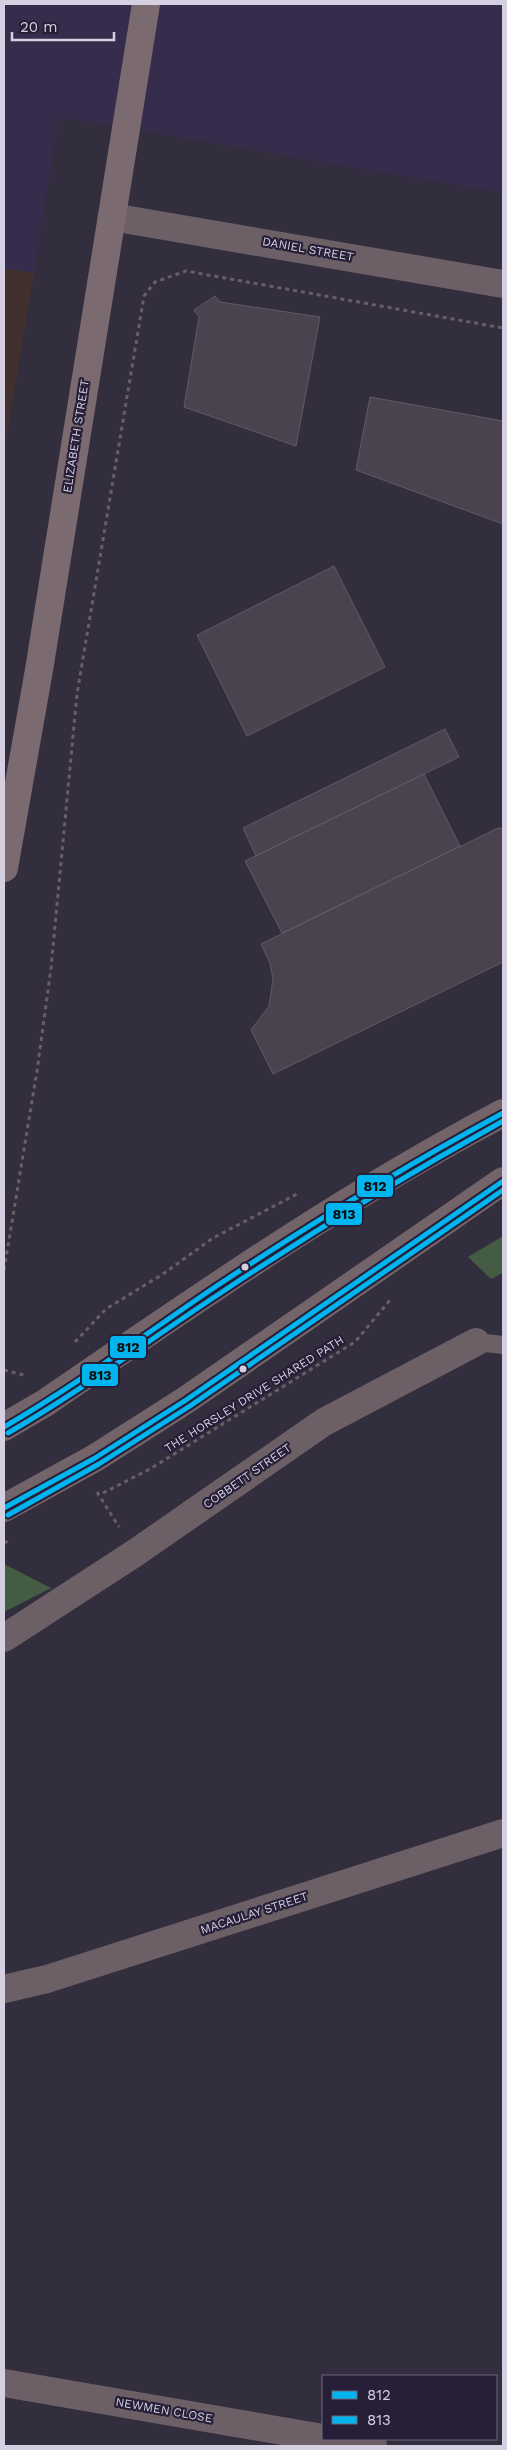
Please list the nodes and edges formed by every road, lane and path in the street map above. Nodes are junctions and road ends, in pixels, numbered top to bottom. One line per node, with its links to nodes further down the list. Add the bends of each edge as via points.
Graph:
1 (146, 4): 2 (main road, ELIZABETH STREET)
2 (112, 217): 3 (street, DANIEL STREET); 5 (main road, ELIZABETH STREET)
3 (503, 284)
4 (503, 328): 8 (path, via 186,271 155,282 144,296 80,677 39,1062)
5 (4, 868)
6 (503, 1113): 12 (main road, via 454,1138 316,1221 45,1403)
7 (503, 1181): 13 (main road, via 186,1400)
8 (4, 1270)
9 (395, 1294): 14 (path, THE HORSLEY DRIVE SHARED PATH, via 355,1342 150,1469)
10 (476, 1342): 11 (lane, COBBETT STREET); 16 (street, COBBETT STREET, via 324,1422)
11 (503, 1345)
12 (4, 1427)
13 (80, 1466): 14 (path); 15 (main road)
14 (98, 1495): 16 (path)
15 (4, 1508)
16 (135, 1553): 17 (street, COBBETT STREET)
17 (4, 1638)
18 (503, 1832): 19 (street, MACAULAY STREET, via 47,1979)
19 (4, 1989)
20 (4, 2383): 21 (street, NEWMEN CLOSE)
21 (322, 2438)
22 (335, 2440): 23 (street)
23 (373, 2446)

